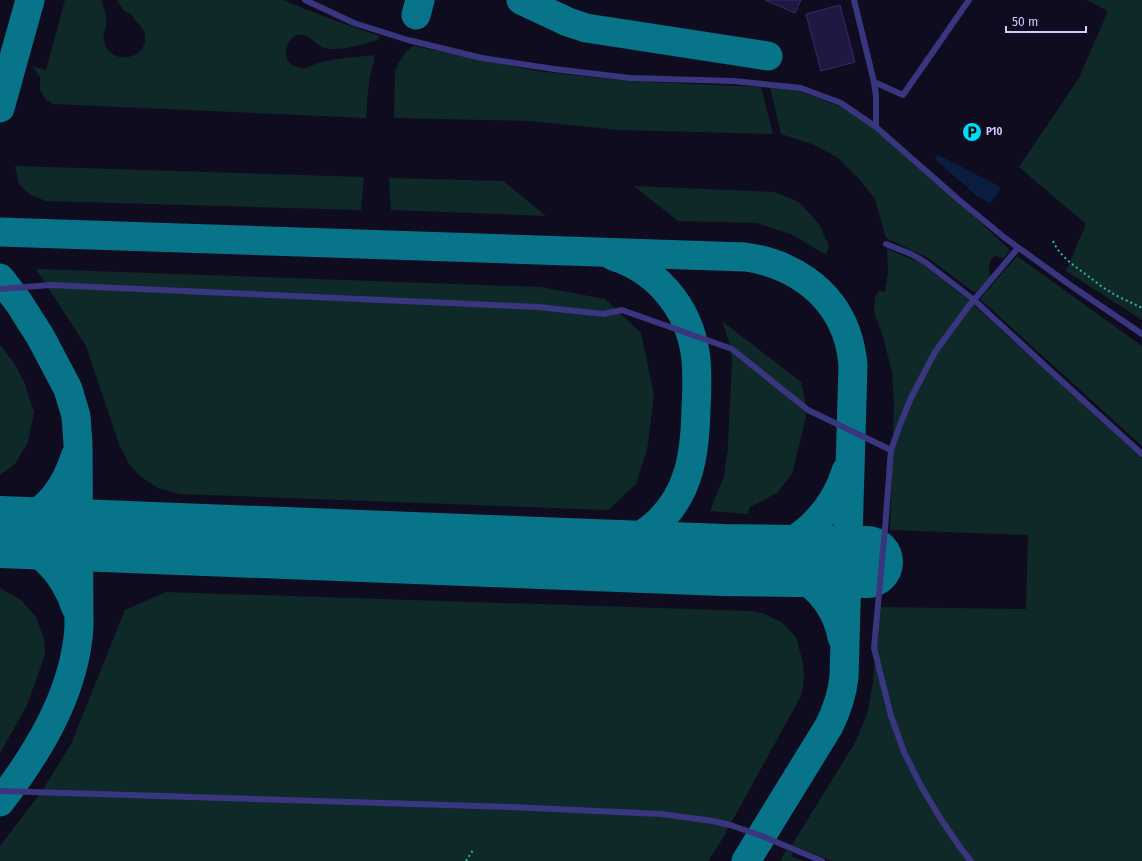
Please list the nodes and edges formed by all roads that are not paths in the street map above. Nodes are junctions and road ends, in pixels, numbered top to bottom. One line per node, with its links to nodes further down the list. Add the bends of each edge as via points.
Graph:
1 (305, 0): 5 (lane, via 354,23 408,40 482,58 630,78 734,81 801,88 841,103)
2 (854, 0): 4 (lane)
3 (969, 0): 4 (lane, via 903,95)
4 (874, 82): 5 (lane)
5 (876, 127): 7 (lane)
6 (886, 244): 9 (lane, via 925,262)
7 (1018, 248): 9 (lane); 10 (lane)
8 (0, 289): 11 (lane, via 51,285 538,307 604,314 622,310 732,349 808,410)
9 (974, 300): 11 (lane, via 935,352 911,398); 12 (lane)
10 (1142, 334)
11 (891, 450): 15 (lane, via 874,648 891,716 904,752 940,818)
12 (1142, 454)
13 (0, 791): 14 (lane, via 661,814 730,825)
14 (822, 861)
15 (971, 861)

